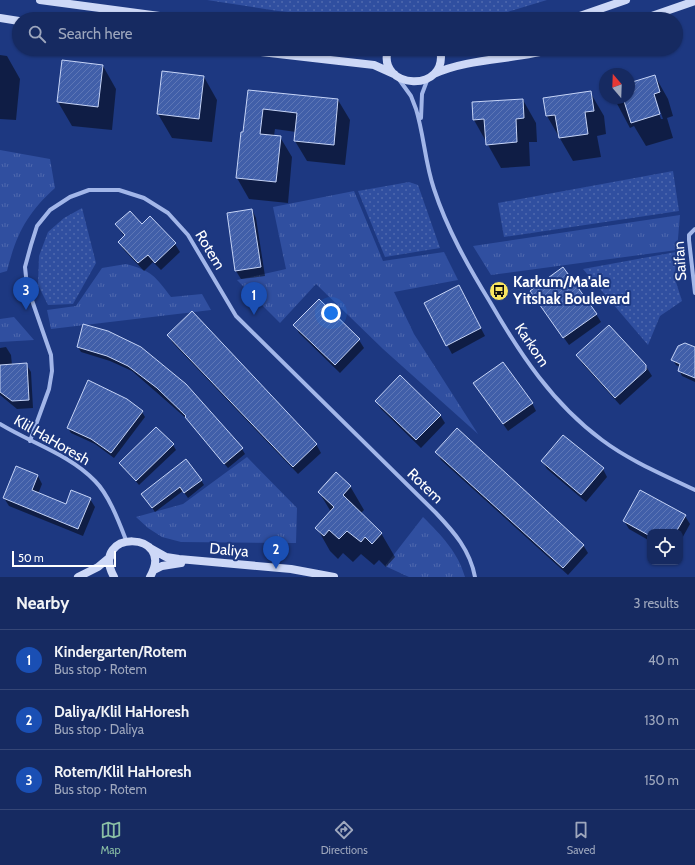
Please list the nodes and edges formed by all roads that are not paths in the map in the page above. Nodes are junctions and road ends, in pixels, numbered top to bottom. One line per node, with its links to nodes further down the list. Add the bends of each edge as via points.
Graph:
1 (40, 0): 4 (street)
2 (626, 0): 5 (street)
3 (695, 1): 6 (street)
4 (130, 12)
5 (592, 12)
6 (663, 12)
7 (0, 18): 8 (street)
8 (12, 20)
9 (295, 56): 13 (street, via 374,65)
10 (387, 56): 13 (street, via 387,61)
11 (440, 56): 14 (street)
12 (523, 56): 14 (street, via 451,67)
13 (395, 75): 14 (street, via 405,81 417,82); 15 (street, Karkom, via 411,96)
14 (431, 76): 15 (street, Karkom, via 422,94)
15 (421, 126): 20 (street, Karkom, via 434,188 451,231 466,262 519,352 547,387 602,440 634,460)
16 (695, 229): 17 (street, Saifan, via 689,235 689,240)
17 (695, 292)
18 (0, 424): 19 (street, Klil HaHoresh)
19 (30, 441): 21 (street, Klil HaHoresh, via 77,464 96,482 117,517); 29 (street, Rotem, via 49,389 52,371 50,355 27,286 25,267 37,226 50,210 70,197 89,190 119,190 144,198 168,213 188,235 236,316 441,518 469,554)
20 (695, 490)
21 (126, 540): 22 (street, Daliya, via 137,540); 23 (street, via 116,546)
22 (150, 548): 24 (street, Daliya, via 166,557); 25 (street, via 154,555)
23 (110, 556): 26 (street, via 98,567); 27 (street, via 109,564)
24 (194, 562): 25 (street, Daliya, via 171,563); 28 (street, Daliya, via 291,569)
25 (152, 574)
26 (78, 577)
27 (114, 577)
28 (334, 577)
29 (476, 577)

